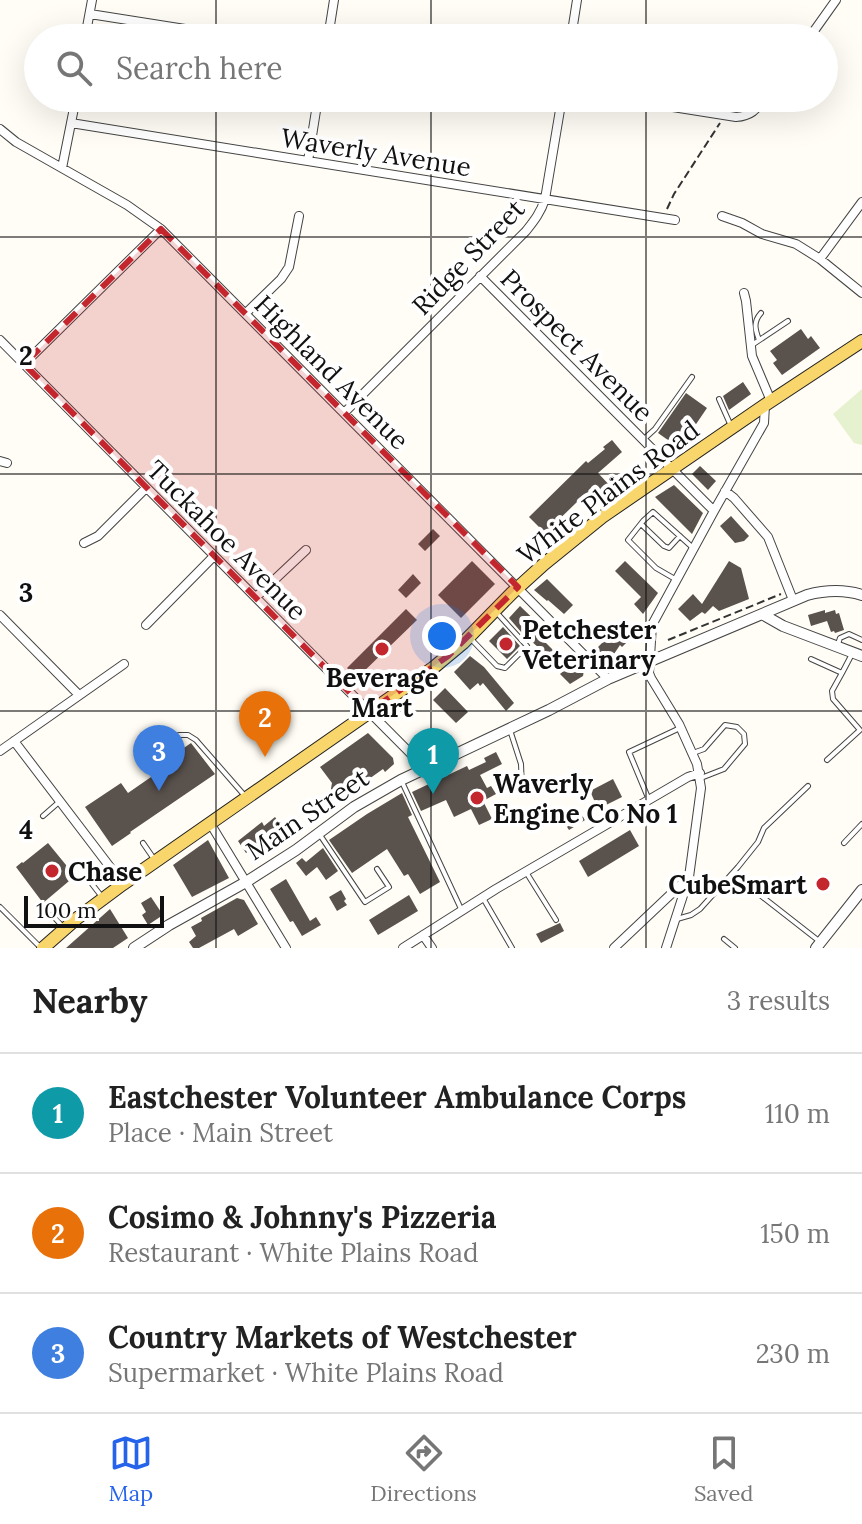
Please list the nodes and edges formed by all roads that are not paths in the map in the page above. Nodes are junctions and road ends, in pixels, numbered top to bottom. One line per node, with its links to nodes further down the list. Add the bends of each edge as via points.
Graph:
1 (92, 0): 5 (street)
2 (334, 0): 8 (street)
3 (577, 0): 9 (street)
4 (836, 0): 10 (street)
5 (90, 14): 6 (street); 7 (street)
6 (88, 24)
7 (153, 24)
8 (330, 24)
9 (573, 24)
10 (819, 24)
11 (73, 112): 16 (street)
12 (316, 112): 18 (street)
13 (560, 112): 20 (street, Ridge Street)
14 (706, 112): 15 (street, via 742,117)
15 (753, 112)
16 (71, 123): 18 (street, Waverly Avenue); 19 (street)
17 (0, 129): 19 (street, Highland Avenue)
18 (308, 161): 20 (street, Waverly Avenue)
19 (62, 168): 25 (street, Highland Avenue)
20 (545, 199): 24 (street, Waverly Avenue); 27 (street, Ridge Street, via 526,231)
21 (862, 202): 26 (street)
22 (299, 216): 30 (street, via 289,267)
23 (722, 216): 26 (street, via 796,244)
24 (675, 220)
25 (161, 229): 30 (street, Highland Avenue); 38 (street)
26 (820, 259): 29 (street)
27 (480, 276): 42 (street, Ridge Street); 44 (street, Prospect Avenue)
28 (744, 293): 35 (street)
29 (862, 293)
30 (246, 313): 42 (street, Highland Avenue)
31 (761, 313): 35 (lane, via 754,326)
32 (788, 321): 35 (lane)
33 (0, 340): 36 (street, Tuckahoe Avenue)
34 (862, 341): 41 (main road, White Plains Road)
35 (755, 342): 41 (street, via 752,356)
36 (9, 349): 37 (street); 38 (street, Tuckahoe Avenue)
37 (0, 356)
38 (24, 364): 47 (street, Tuckahoe Avenue)
39 (692, 377): 44 (lane)
40 (719, 399): 43 (lane)
41 (768, 403): 43 (main road, White Plains Road); 48 (street, via 764,423)
42 (344, 413): 58 (street, Highland Avenue)
43 (732, 428): 45 (main road, White Plains Road)
44 (644, 439): 45 (street, Prospect Avenue)
45 (673, 469): 49 (main road, White Plains Road); 50 (street, Prospect Avenue)
46 (612, 479): 49 (lane)
47 (146, 488): 53 (street, via 98,536); 56 (street, Tuckahoe Avenue)
48 (725, 491): 50 (street); 61 (street, via 768,537)
49 (626, 500): 58 (main road, White Plains Road)
50 (714, 511): 54 (street)
51 (641, 524): 52 (lane, via 653,512); 52 (lane, via 669,548); 57 (lane, via 628,540)
52 (680, 536): 54 (lane)
53 (84, 543)
54 (694, 548): 57 (street)
55 (306, 550): 60 (street)
56 (214, 556): 60 (street, Tuckahoe Avenue); 65 (street)
57 (677, 580): 71 (street, via 652,625)
58 (518, 587): 62 (main road, White Plains Road); 74 (street, Highland Avenue)
59 (862, 595): 61 (street, Main Street, via 822,591)
60 (256, 597): 76 (street, Tuckahoe Avenue)
61 (793, 600): 63 (street, Main Street)
62 (495, 611): 66 (main road, White Plains Road); 66 (lane, via 527,646 505,668)
63 (762, 614): 68 (street); 71 (street, Main Street)
64 (0, 615): 75 (street)
65 (146, 625)
66 (469, 637): 76 (main road, White Plains Road)
67 (862, 640): 68 (lane, via 849,634)
68 (837, 646): 69 (street)
69 (857, 654): 73 (lane)
70 (811, 659): 73 (lane)
71 (651, 660): 74 (street, Main Street); 78 (street, via 651,678)
72 (124, 664): 75 (street)
73 (842, 673): 83 (lane, via 833,699 860,730)
74 (608, 679): 77 (street, Main Street)
75 (79, 695): 80 (street)
76 (369, 712): 84 (street, Tuckahoe Avenue); 89 (main road, White Plains Road)
77 (509, 728): 84 (street, Main Street); 88 (lane, via 521,764)
78 (680, 728): 82 (street); 90 (lane, via 629,752)
79 (179, 735): 89 (lane, via 196,740)
80 (14, 741): 81 (street); 91 (street)
81 (0, 751)
82 (693, 753): 85 (street); 85 (lane, via 704,749 725,725 744,734 745,744 724,769)
83 (827, 760)
84 (425, 768): 86 (street, Main Street)
85 (700, 775): 90 (street); 101 (street)
86 (401, 780): 95 (street, Main Street); 110 (lane)
87 (808, 786): 112 (lane, via 764,828 700,909)
88 (522, 789)
89 (246, 798): 93 (main road, White Plains Road)
90 (649, 800): 100 (street)
91 (60, 801): 92 (lane); 104 (street)
92 (43, 816)
93 (210, 823): 98 (main road, White Plains Road); 102 (street)
94 (862, 824): 97 (lane)
95 (318, 833): 99 (lane, via 365,902 389,887); 102 (street, Main Street)
96 (143, 843): 98 (lane)
97 (844, 843)
98 (155, 861): 104 (main road, White Plains Road)
99 (377, 869)
100 (526, 872): 107 (street); 113 (lane)
101 (689, 877): 112 (street); 124 (street)
102 (246, 882): 119 (street, Main Street); 120 (street)
103 (92, 884): 108 (lane)
104 (123, 884): 108 (main road, White Plains Road)
105 (862, 890): 117 (street)
106 (760, 895): 117 (lane)
107 (483, 898): 110 (street); 123 (lane)
108 (104, 899): 114 (main road, White Plains Road)
109 (0, 907): 118 (lane)
110 (462, 911): 115 (street)
111 (52, 915): 114 (lane)
112 (677, 919): 125 (street)
113 (556, 920)
114 (65, 929): 118 (main road, White Plains Road)
115 (423, 935): 121 (street); 122 (street)
116 (724, 939): 126 (lane)
117 (818, 945)
118 (42, 948)
119 (134, 948)
120 (286, 948)
121 (403, 948)
122 (432, 948)
123 (512, 948)
124 (614, 948)
125 (666, 948)
126 (735, 948)

